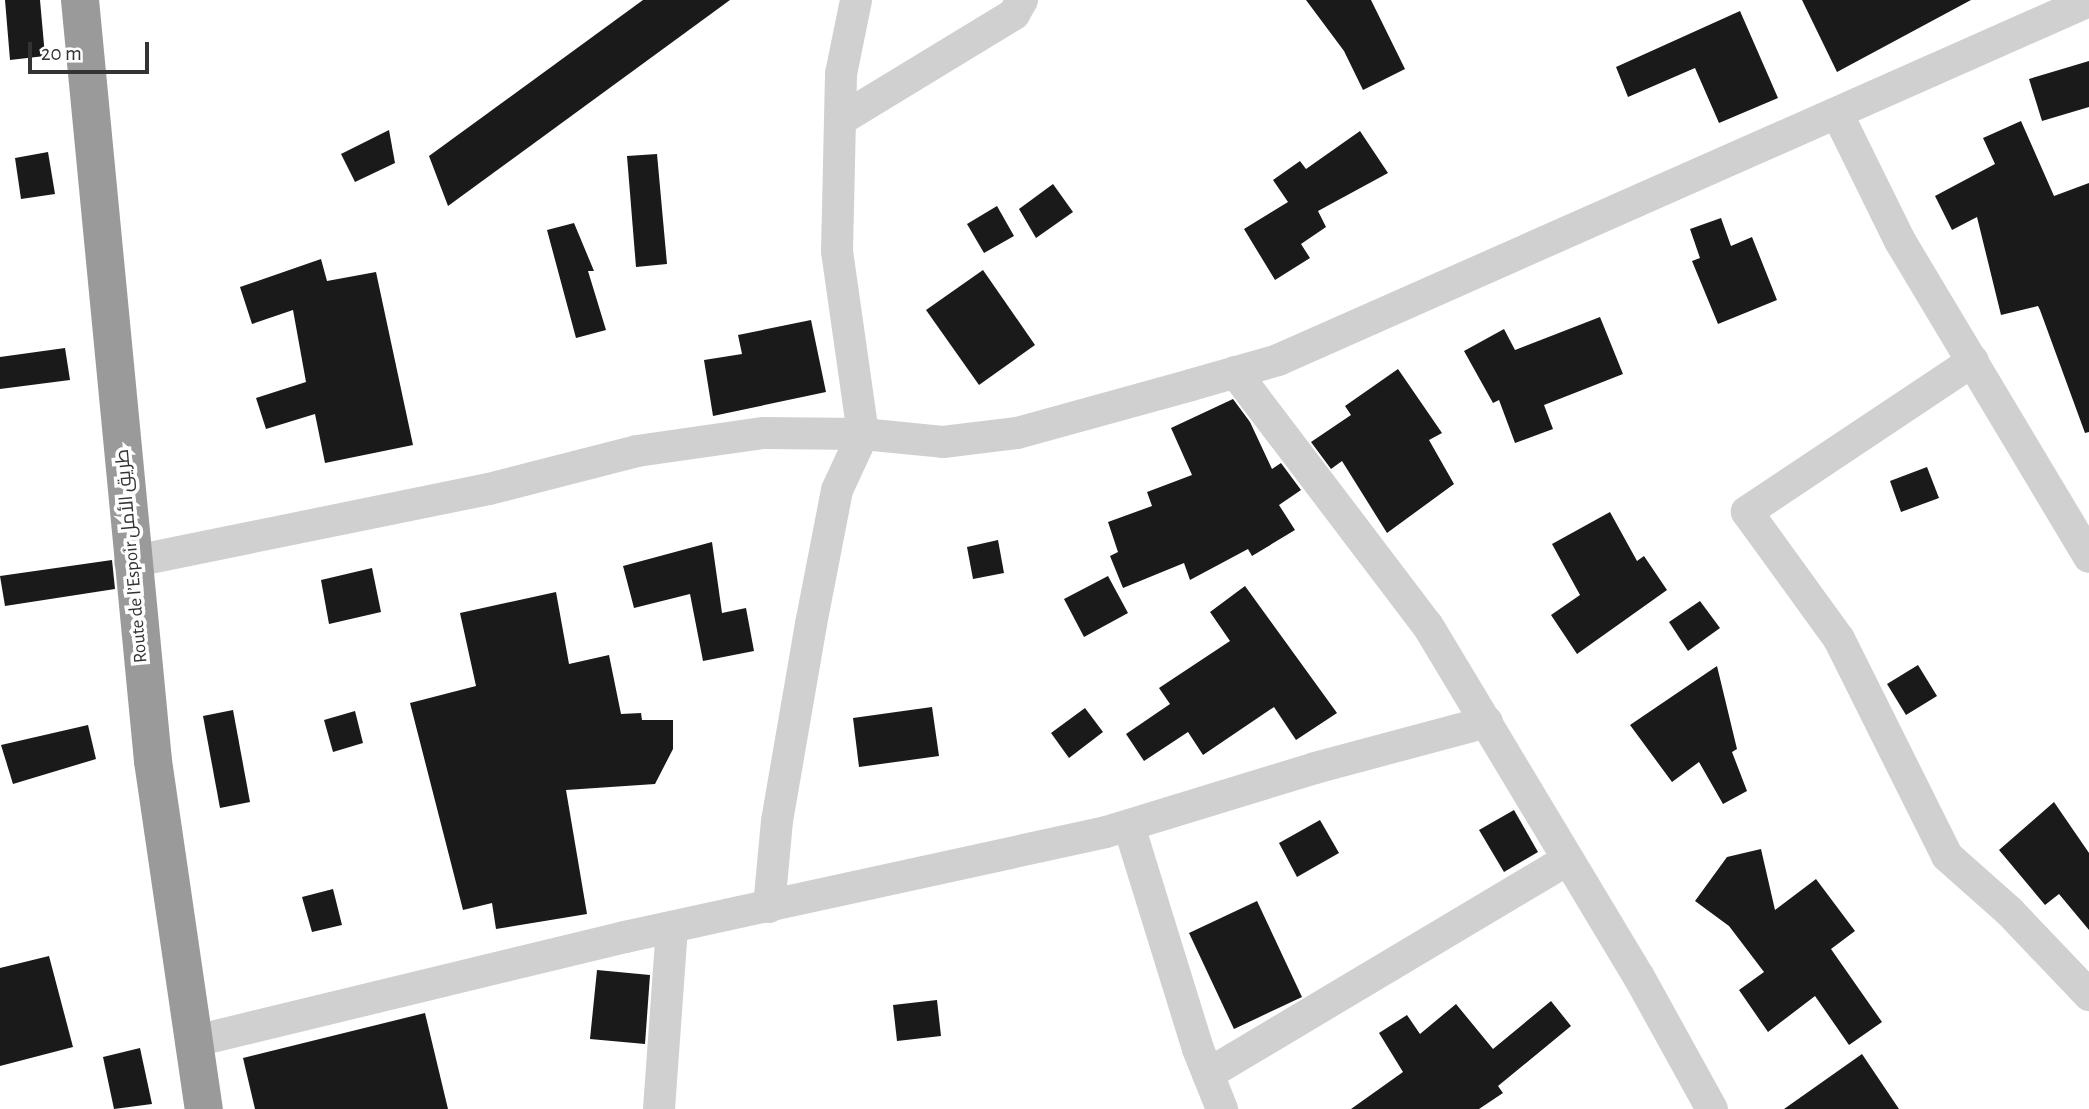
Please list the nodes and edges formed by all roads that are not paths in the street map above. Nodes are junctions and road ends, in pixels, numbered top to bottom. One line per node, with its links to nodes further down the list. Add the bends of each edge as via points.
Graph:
1 (80, 0): 11 (highway, Route de l’Espoir طريق الأمل)
2 (856, 0): 6 (street, via 841,74)
3 (1022, 0): 6 (street, via 1014,14)
4 (2089, 1): 5 (street)
5 (1838, 115): 7 (street, via 1900,241); 8 (street, via 1278,359)
6 (840, 121): 9 (street, via 837,251)
7 (1973, 361): 10 (street); 17 (street, via 1746,512 1839,639 1947,856 2010,912)
8 (1235, 372): 9 (street, via 1017,433 943,442); 12 (street, via 1406,596)
9 (863, 433): 11 (street, via 764,433 637,451 489,489); 15 (street, via 837,490 776,821)
10 (2089, 557)
11 (131, 562): 18 (highway, Route de l’Espoir طريق الأمل)
12 (1487, 722): 13 (street, via 1315,768); 14 (street)
13 (1129, 826): 15 (street); 19 (street)
14 (1568, 859): 19 (street); 23 (street)
15 (769, 907): 16 (street)
16 (672, 927): 18 (street); 21 (street)
17 (2089, 995)
18 (191, 1042): 20 (highway, Route de l’Espoir طريق الأمل)
19 (1208, 1073): 22 (street)
20 (204, 1109)
21 (659, 1109)
22 (1222, 1109)
23 (1712, 1109)

